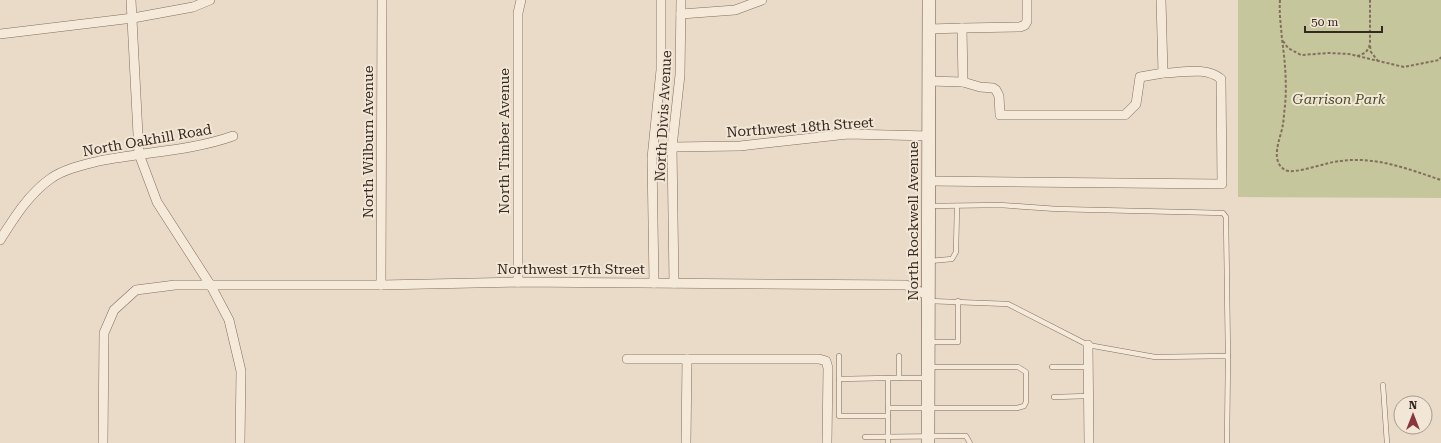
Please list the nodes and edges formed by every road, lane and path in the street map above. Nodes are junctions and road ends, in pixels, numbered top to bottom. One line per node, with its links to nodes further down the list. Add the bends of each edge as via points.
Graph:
1 (131, 0): 14 (street)
2 (210, 0): 14 (street, via 193,7)
3 (382, 0): 39 (street, North Wilburn Avenue)
4 (521, 0): 36 (street, North Timber Avenue, via 518,13)
5 (661, 0): 37 (street, North Divis Avenue, via 661,70 652,158)
6 (681, 0): 13 (street, North Divis Avenue)
7 (762, 0): 13 (street, via 735,10)
8 (929, 0): 16 (main road, North Rockwell Avenue)
9 (1027, 0): 15 (street, via 1026,25)
10 (1161, 0): 23 (street)
11 (1280, 0): 18 (path)
12 (1370, 0): 19 (path)
13 (682, 14): 28 (street, North Divis Avenue, via 680,75)
14 (133, 18): 17 (street); 29 (street)
15 (962, 28): 16 (street); 25 (street)
16 (929, 29): 24 (main road, North Rockwell Avenue)
17 (0, 34)
18 (1282, 40): 20 (path, via 1288,48 1301,55 1329,53); 30 (path, via 1285,104 1276,158 1284,170 1294,172 1326,162 1363,160 1395,165)
19 (1370, 44): 20 (path, via 1368,50); 22 (path, via 1371,52)
20 (1356, 56): 22 (path)
21 (1440, 59): 22 (path, via 1404,67)
22 (1378, 61)
23 (1163, 73): 25 (street, via 1140,77 1136,104 1124,115 1000,114 1000,96 996,90); 31 (street, via 1207,72 1215,74 1221,80 1222,184)
24 (929, 81): 25 (street); 27 (main road, North Rockwell Avenue)
25 (963, 82)
26 (233, 136): 29 (street, North Oakhill Road, via 215,143)
27 (930, 136): 28 (street, Northwest 18th Street, via 848,134 740,146); 31 (main road, North Rockwell Avenue)
28 (672, 147): 38 (street, North Divis Avenue)
29 (138, 154): 34 (street, North Oakhill Road, via 79,166 50,179 21,207); 40 (street, via 157,202)
30 (1441, 180)
31 (930, 181): 32 (main road, North Rockwell Avenue)
32 (929, 206): 33 (lane); 35 (main road, North Rockwell Avenue)
33 (957, 206): 35 (lane, via 956,252 952,259); 47 (lane, via 1000,205 1223,213 1226,217)
34 (0, 240)
35 (929, 260): 41 (main road, North Rockwell Avenue)
36 (518, 282): 37 (street, Northwest 17th Street); 39 (street, Northwest 17th Street)
37 (654, 282): 38 (street, Northwest 17th Street)
38 (674, 282): 41 (street, Northwest 17th Street, via 906,285)
39 (381, 285): 40 (street, Northwest 17th Street)
40 (211, 286): 65 (street, Northwest 17th Street, via 175,285 136,290 114,310 104,332); 66 (street, via 229,320 241,371)
41 (929, 298): 42 (lane); 43 (main road, North Rockwell Avenue)
42 (958, 301): 43 (lane, via 958,342); 44 (lane, via 1008,304)
43 (929, 342): 52 (main road, North Rockwell Avenue)
44 (1088, 345): 47 (lane, via 1155,357); 50 (street)
45 (839, 356): 55 (lane)
46 (899, 356): 54 (lane)
47 (1228, 356): 72 (lane)
48 (627, 359): 49 (street)
49 (686, 359): 67 (street); 68 (street, via 826,361)
50 (1088, 366): 51 (lane); 57 (street)
51 (1052, 367)
52 (928, 373): 54 (lane); 60 (main road, North Rockwell Avenue); 60 (lane, via 1018,367 1026,372 1024,406)
53 (888, 378): 54 (lane); 55 (lane); 59 (lane)
54 (899, 378)
55 (839, 379): 61 (lane, via 839,416)
56 (1383, 385): 73 (lane)
57 (1089, 396): 58 (lane); 71 (street)
58 (1054, 397)
59 (888, 408): 60 (lane); 61 (lane)
60 (928, 408): 64 (main road, North Rockwell Avenue)
61 (888, 416): 62 (lane)
62 (888, 436): 63 (lane); 64 (lane); 69 (lane)
63 (865, 437)
64 (928, 439): 70 (lane, via 966,436)
65 (103, 443)
66 (240, 443)
67 (686, 443)
68 (827, 443)
69 (888, 443)
70 (970, 443)
71 (1089, 443)
72 (1227, 443)
73 (1387, 443)

